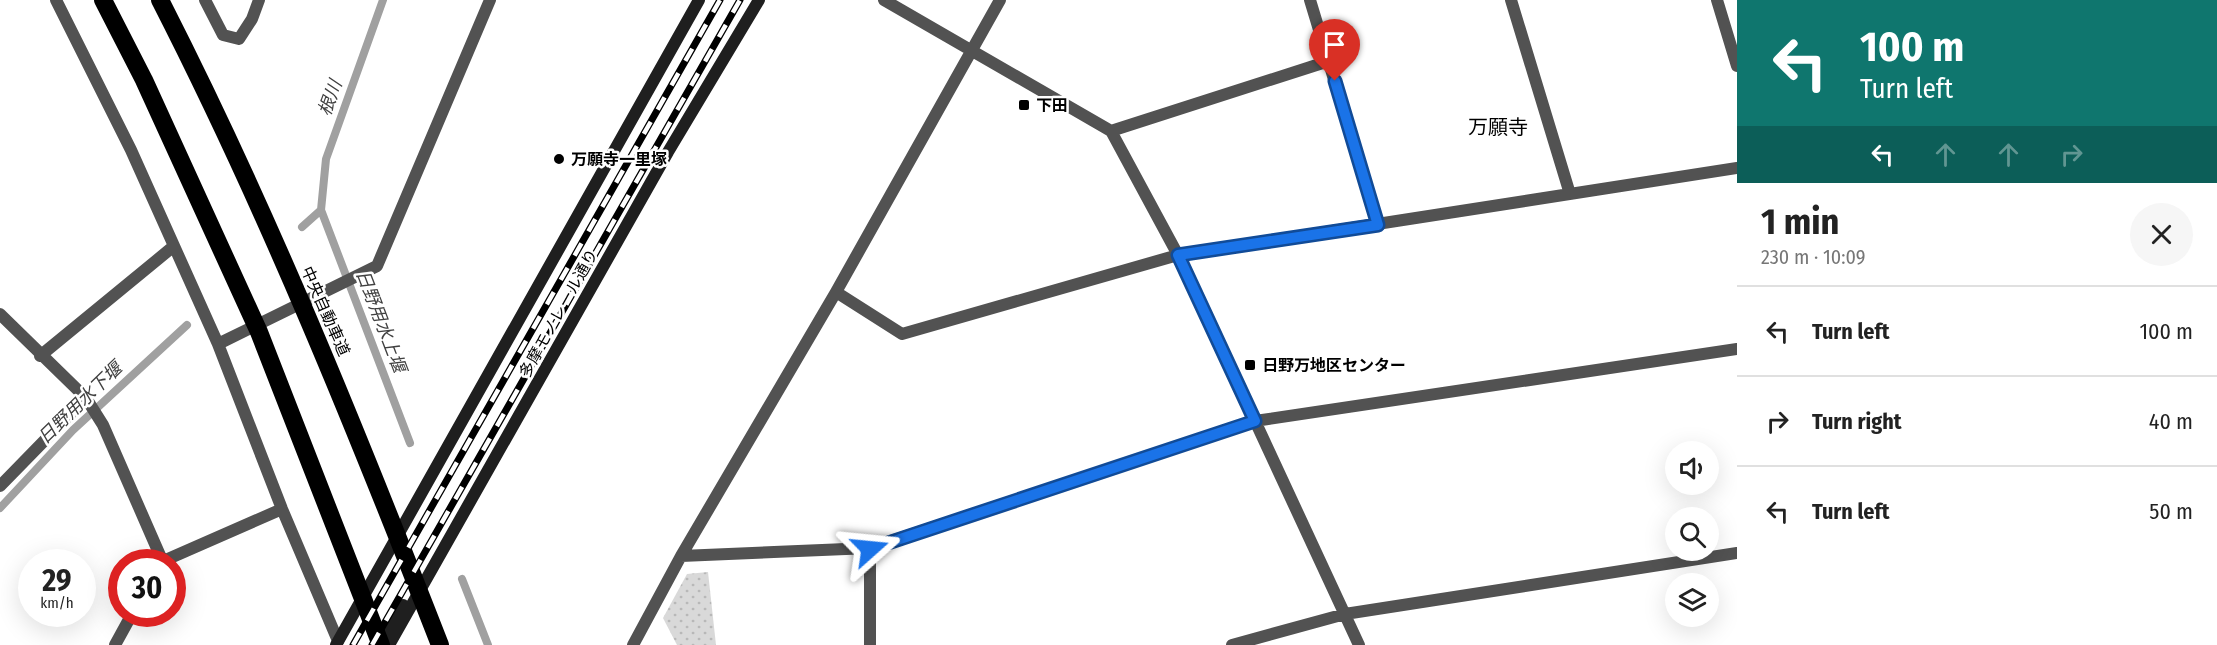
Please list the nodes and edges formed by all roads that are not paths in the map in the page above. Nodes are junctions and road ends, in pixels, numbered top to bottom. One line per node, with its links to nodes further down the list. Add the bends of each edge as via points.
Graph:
1 (56, 0): 21 (street)
2 (103, 0): 42 (highway, via 144,80 259,332)
3 (160, 0): 44 (highway, 中央自動車道, via 312,326)
4 (205, 0): 5 (street, via 223,34 239,39)
5 (259, 0)
6 (490, 0): 25 (street, via 377,266)
7 (699, 0): 40 (main road, 多摩モノレール通り)
8 (759, 0): 37 (main road, 多摩モノレール通り, via 668,152)
9 (884, 0): 14 (street)
10 (1000, 0): 14 (street)
11 (1310, 0): 15 (street)
12 (1511, 0): 19 (street)
13 (1717, 0): 16 (street)
14 (971, 50): 17 (street); 23 (street)
15 (1329, 61): 17 (street); 20 (street)
16 (1737, 66)
17 (1111, 131): 22 (street)
18 (1737, 168): 19 (street)
19 (1570, 194): 20 (street)
20 (1378, 225): 22 (street)
21 (174, 246): 25 (street); 27 (street)
22 (1178, 255): 23 (street, via 902,334); 29 (street)
23 (836, 292): 36 (street)
24 (0, 314): 27 (street)
25 (218, 344): 31 (street)
26 (1737, 349): 29 (street)
27 (40, 356): 28 (street)
28 (86, 399): 30 (street); 32 (street, via 103,425)
29 (1255, 421): 33 (street); 38 (street)
30 (0, 486)
31 (282, 509): 34 (street); 40 (street)
32 (157, 549)
33 (870, 549): 36 (street); 46 (street)
34 (186, 551)
35 (1737, 553): 38 (street)
36 (681, 556): 45 (street)
37 (434, 567): 42 (main road, via 400,609); 43 (main road, 多摩モノレール通り)
38 (1345, 614): 47 (street); 48 (street)
39 (124, 627): 41 (street)
40 (338, 644)
41 (114, 645)
42 (380, 645)
43 (389, 645)
44 (440, 645)
45 (633, 645)
46 (870, 645)
47 (1232, 645)
48 (1359, 645)

